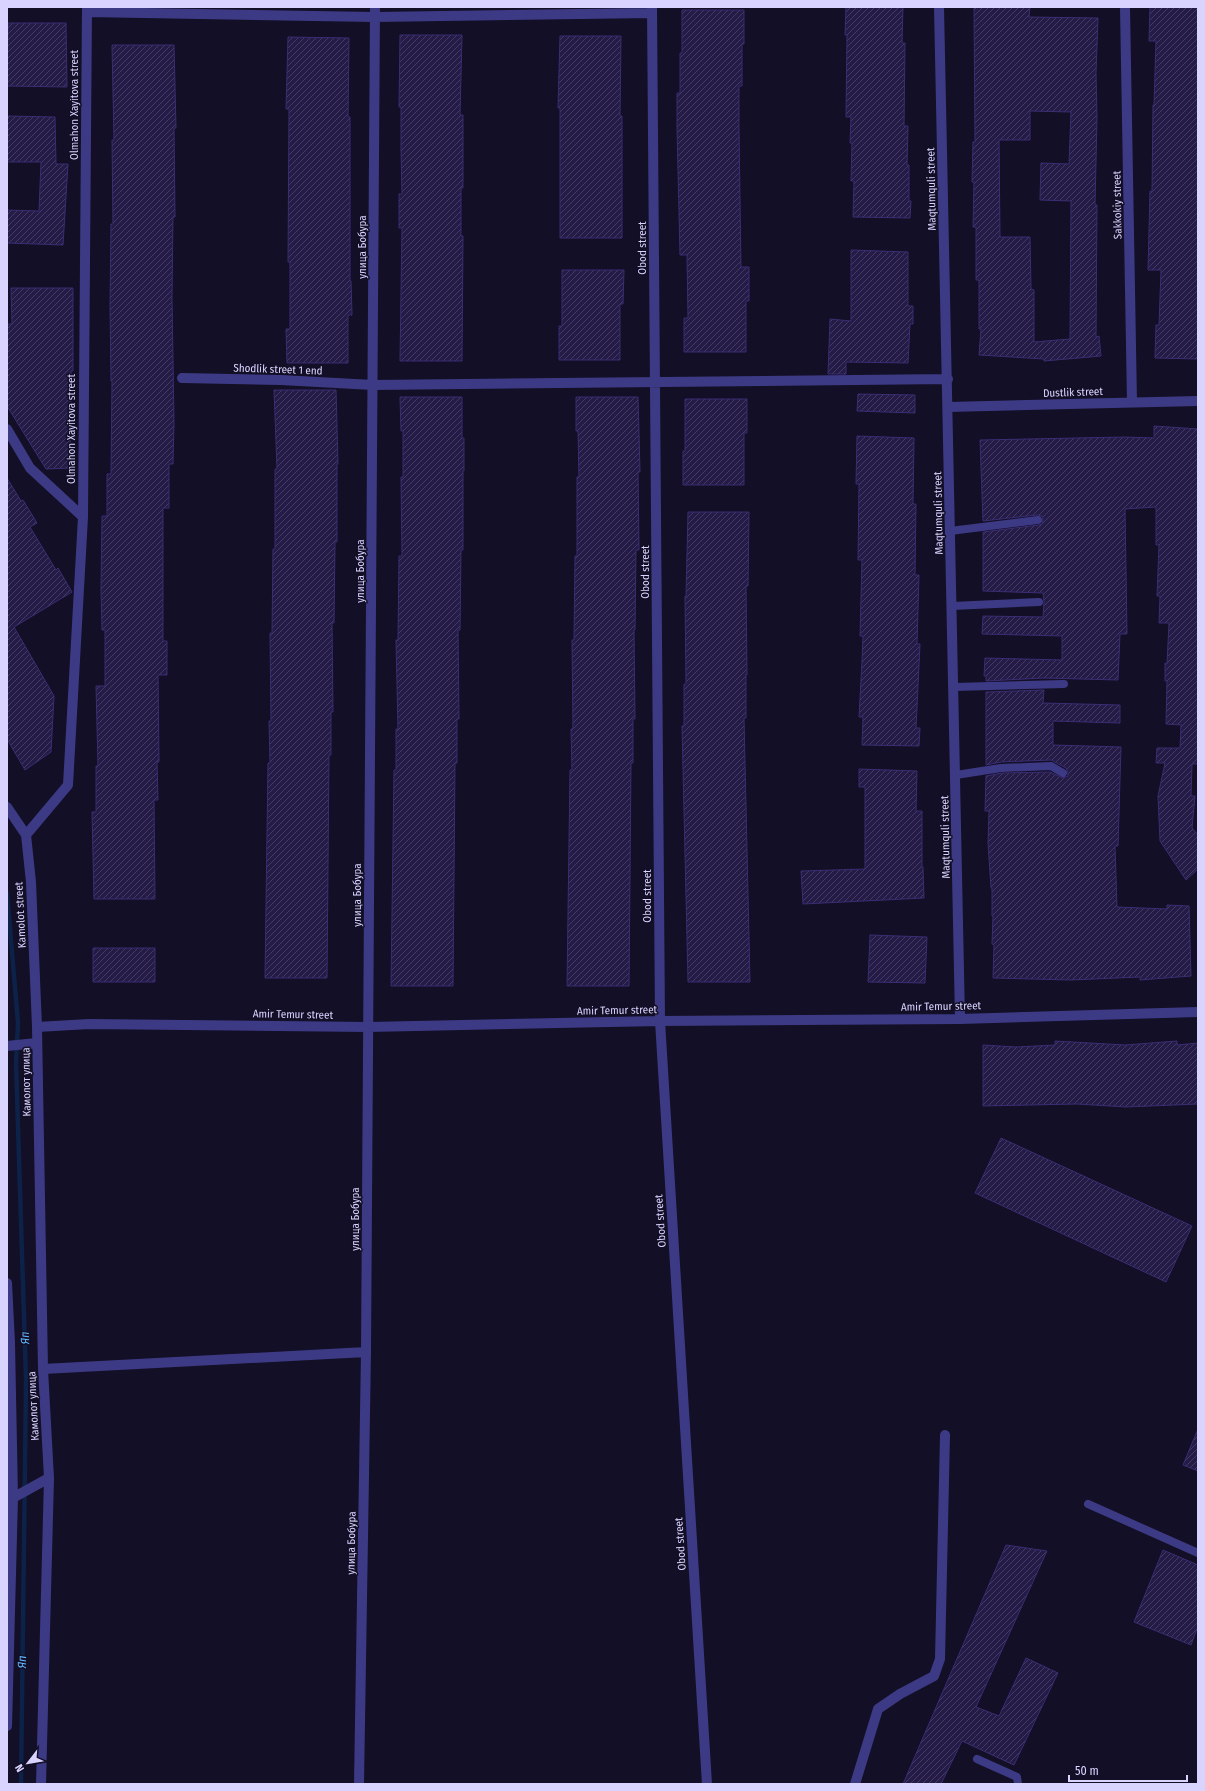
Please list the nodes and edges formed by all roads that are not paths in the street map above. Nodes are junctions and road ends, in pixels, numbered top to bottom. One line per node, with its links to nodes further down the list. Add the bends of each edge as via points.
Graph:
1 (939, 7): 7 (street, Maqtumquli street)
2 (1125, 7): 11 (street, Sakkokiy street)
3 (87, 9): 5 (street); 14 (street, Olmahon Xayitova street)
4 (652, 10): 5 (street); 8 (street, Obod street)
5 (375, 12): 9 (street, улица Бобура)
6 (182, 378): 9 (street, Shodlik street 1 end)
7 (948, 379): 8 (street, Shodlik street 1 end); 12 (street, Maqtumquli street)
8 (655, 381): 9 (street, Shodlik street 1 end); 27 (street, Obod street)
9 (373, 385): 29 (street, улица Бобура)
10 (1198, 401): 11 (street, Dustlik street)
11 (1132, 402): 12 (street, Dustlik street)
12 (948, 407): 16 (street, Maqtumquli street)
13 (7, 429): 14 (street, via 30,468)
14 (83, 517): 24 (street, Olmahon Xayitova street, via 68,785)
15 (1038, 520): 16 (lane)
16 (950, 531): 18 (street, Maqtumquli street)
17 (1039, 602): 18 (lane)
18 (952, 606): 20 (street, Maqtumquli street)
19 (1064, 684): 20 (lane)
20 (954, 687): 22 (street, Maqtumquli street)
21 (1063, 773): 22 (lane, via 1051,766 1001,768)
22 (956, 774): 26 (street, Maqtumquli street)
23 (7, 807): 24 (street, Kamolot street)
24 (26, 835): 28 (street, Kamolot street, via 31,882)
25 (1198, 1012): 26 (street, Amir Temur street)
26 (960, 1018): 27 (street, Amir Temur street)
27 (660, 1021): 29 (street, Amir Temur street); 44 (street, Obod street)
28 (36, 1027): 29 (street, Amir Temur street, via 89,1024); 30 (street, Камолот улица)
29 (368, 1027): 33 (street, улица Бобура)
30 (37, 1043): 31 (street); 34 (street, Камолот улица)
31 (7, 1046)
32 (7, 1283): 37 (street, via 10,1343)
33 (366, 1352): 34 (street); 43 (street, улица Бобура)
34 (43, 1369): 36 (street, Камолот улица)
35 (945, 1434): 45 (street, via 940,1659 934,1676 878,1709)
36 (49, 1478): 37 (street); 42 (street, Камолот улица)
37 (10, 1499): 40 (street)
38 (1088, 1504): 39 (lane)
39 (1198, 1553)
40 (7, 1726)
41 (977, 1759): 46 (lane, via 1017,1777)
42 (41, 1784)
43 (359, 1784)
44 (707, 1784)
45 (855, 1784)
46 (1018, 1784)

